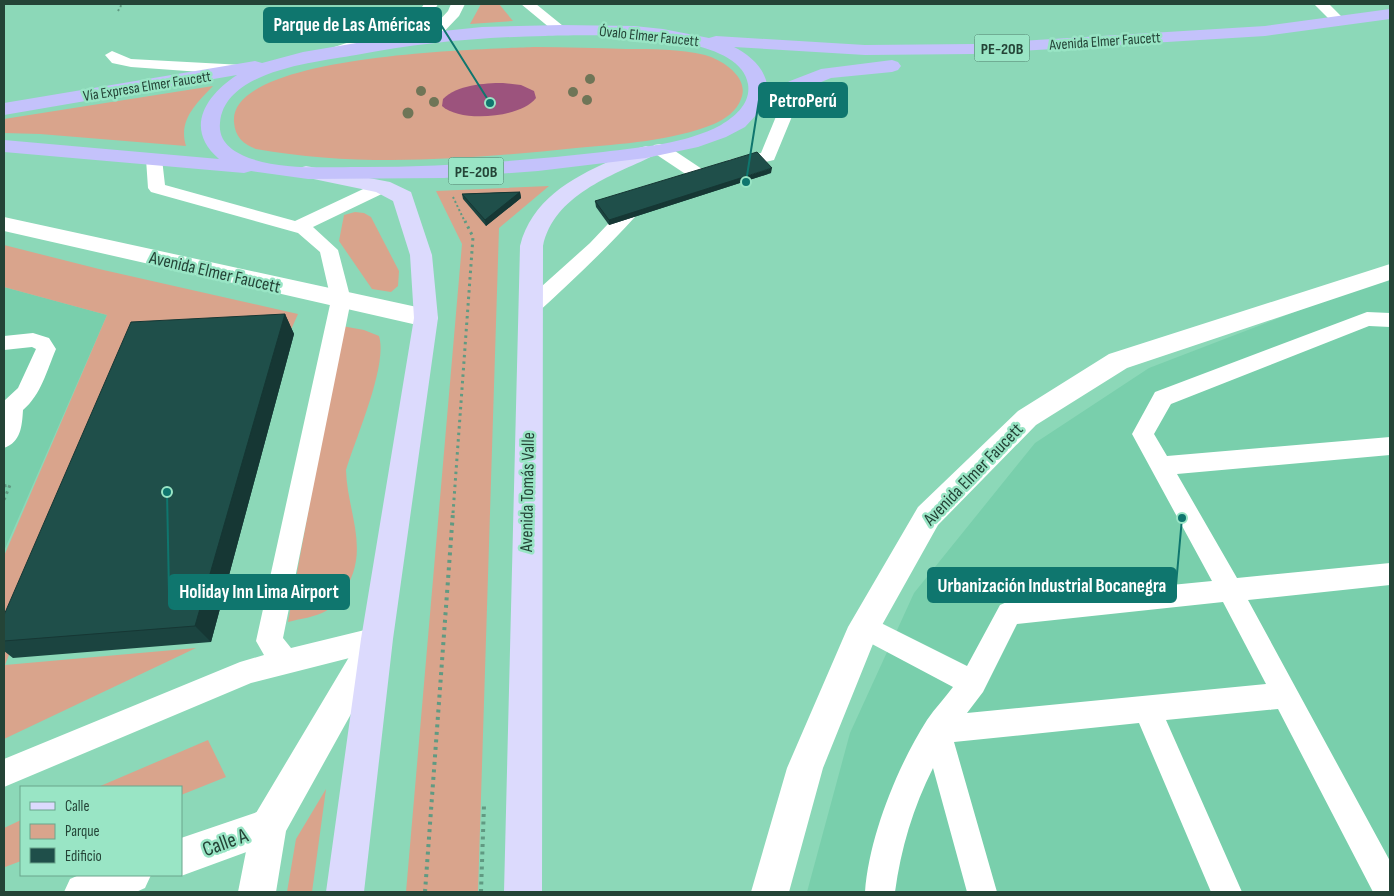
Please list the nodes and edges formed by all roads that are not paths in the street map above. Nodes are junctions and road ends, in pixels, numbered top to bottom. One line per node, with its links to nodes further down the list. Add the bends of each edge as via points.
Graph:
1 (431, 4): 11 (lane, via 418,24)
2 (458, 4): 12 (lane, via 454,13)
3 (528, 4): 10 (lane)
4 (1321, 4): 8 (lane)
5 (392, 10): 11 (lane)
6 (1390, 14): 8 (highway, Avenida Elmer Faucett / PE-20B)
7 (354, 19): 13 (lane, via 369,26)
8 (1337, 19): 14 (highway, Avenida Elmer Faucett / PE-20B, via 1266,31 973,49 865,50)
9 (1390, 29): 19 (highway, Avenida Elmer Faucett / PE-20B, via 1255,46 856,68 828,73)
10 (561, 30): 12 (highway, Óvalo Elmer Faucett / PE-20B); 14 (highway, Óvalo Elmer Faucett / PE-20B, via 654,34)
11 (392, 35): 13 (lane)
12 (432, 36): 15 (highway, Óvalo Elmer Faucett / PE-20B)
13 (377, 39): 15 (lane, via 359,42)
14 (699, 40): 20 (highway, Óvalo Elmer Faucett / PE-20B, via 720,46 750,67 757,80 759,94)
15 (329, 54): 17 (highway, Óvalo Elmer Faucett / PE-20B)
16 (112, 55): 18 (lane, via 117,60 132,63)
17 (290, 60): 18 (highway, Vía Expresa Elmer Faucett / PE-20B); 27 (highway, Óvalo Elmer Faucett / PE-20B, via 256,73 228,92 218,102 209,124 210,135 225,154 238,161)
18 (243, 70): 21 (highway, Vía Expresa Elmer Faucett / PE-20B)
19 (797, 84): 20 (highway, Avenida Elmer Faucett / PE-20B); 29 (lane, via 768,156)
20 (754, 108): 24 (highway, Óvalo Elmer Faucett / PE-20B, via 741,121 721,133)
21 (4, 109)
22 (4, 146): 23 (highway, PE-20B)
23 (25, 148): 25 (highway); 26 (highway, PE-20B)
24 (653, 151): 28 (highway, Óvalo Elmer Faucett / PE-20B, via 534,167 429,173); 29 (lane); 37 (main road, Avenida Tomás Valle, via 578,185 548,210 532,240)
25 (4, 153)
26 (154, 159): 27 (highway, PE-20B); 34 (lane, via 157,188)
27 (273, 169): 28 (highway, Óvalo Elmer Faucett / PE-20B)
28 (306, 172): 31 (main road)
29 (696, 173): 30 (lane)
30 (680, 182)
31 (382, 187): 34 (lane); 38 (main road, via 403,197 413,224 421,255)
32 (655, 197): 37 (lane, via 630,211 597,247)
33 (4, 224): 36 (street, Avenida Elmer Faucett)
34 (297, 227): 36 (lane, via 329,250)
35 (1390, 272): 47 (street, Avenida Elmer Faucett, via 1118,361 1027,418 928,516)
36 (341, 300): 38 (street, Avenida Elmer Faucett); 49 (lane, via 269,641)
37 (529, 309): 61 (main road, Avenida Tomás Valle)
38 (426, 318): 48 (main road)
39 (1390, 320): 44 (lane, via 1367,319 1163,398 1143,434)
40 (4, 343): 41 (lane, via 33,340 42,343 46,349 23,398)
41 (8, 409): 42 (lane, via 11,428)
42 (4, 439)
43 (1390, 446): 44 (lane)
44 (1161, 466): 46 (lane)
45 (1390, 574): 46 (lane)
46 (1230, 590): 50 (lane, via 1009,613); 51 (lane)
47 (864, 627): 50 (lane); 62 (street, Avenida Elmer Faucett, via 805,768)
48 (377, 639): 49 (lane); 55 (street); 60 (main road)
49 (285, 662): 54 (lane, via 249,671)
50 (973, 683): 53 (lane)
51 (1286, 695): 52 (lane); 66 (lane)
52 (1146, 708): 53 (lane); 65 (lane)
53 (937, 730): 63 (lane, via 903,797 883,864); 64 (lane)
54 (4, 773)
55 (269, 826): 56 (street, Calle A); 59 (street)
56 (182, 857)
57 (129, 876): 58 (street)
58 (83, 892)
59 (257, 892)
60 (346, 892)
61 (523, 892)
62 (770, 892)
63 (880, 892)
64 (982, 892)
65 (1227, 892)
66 (1390, 892)

